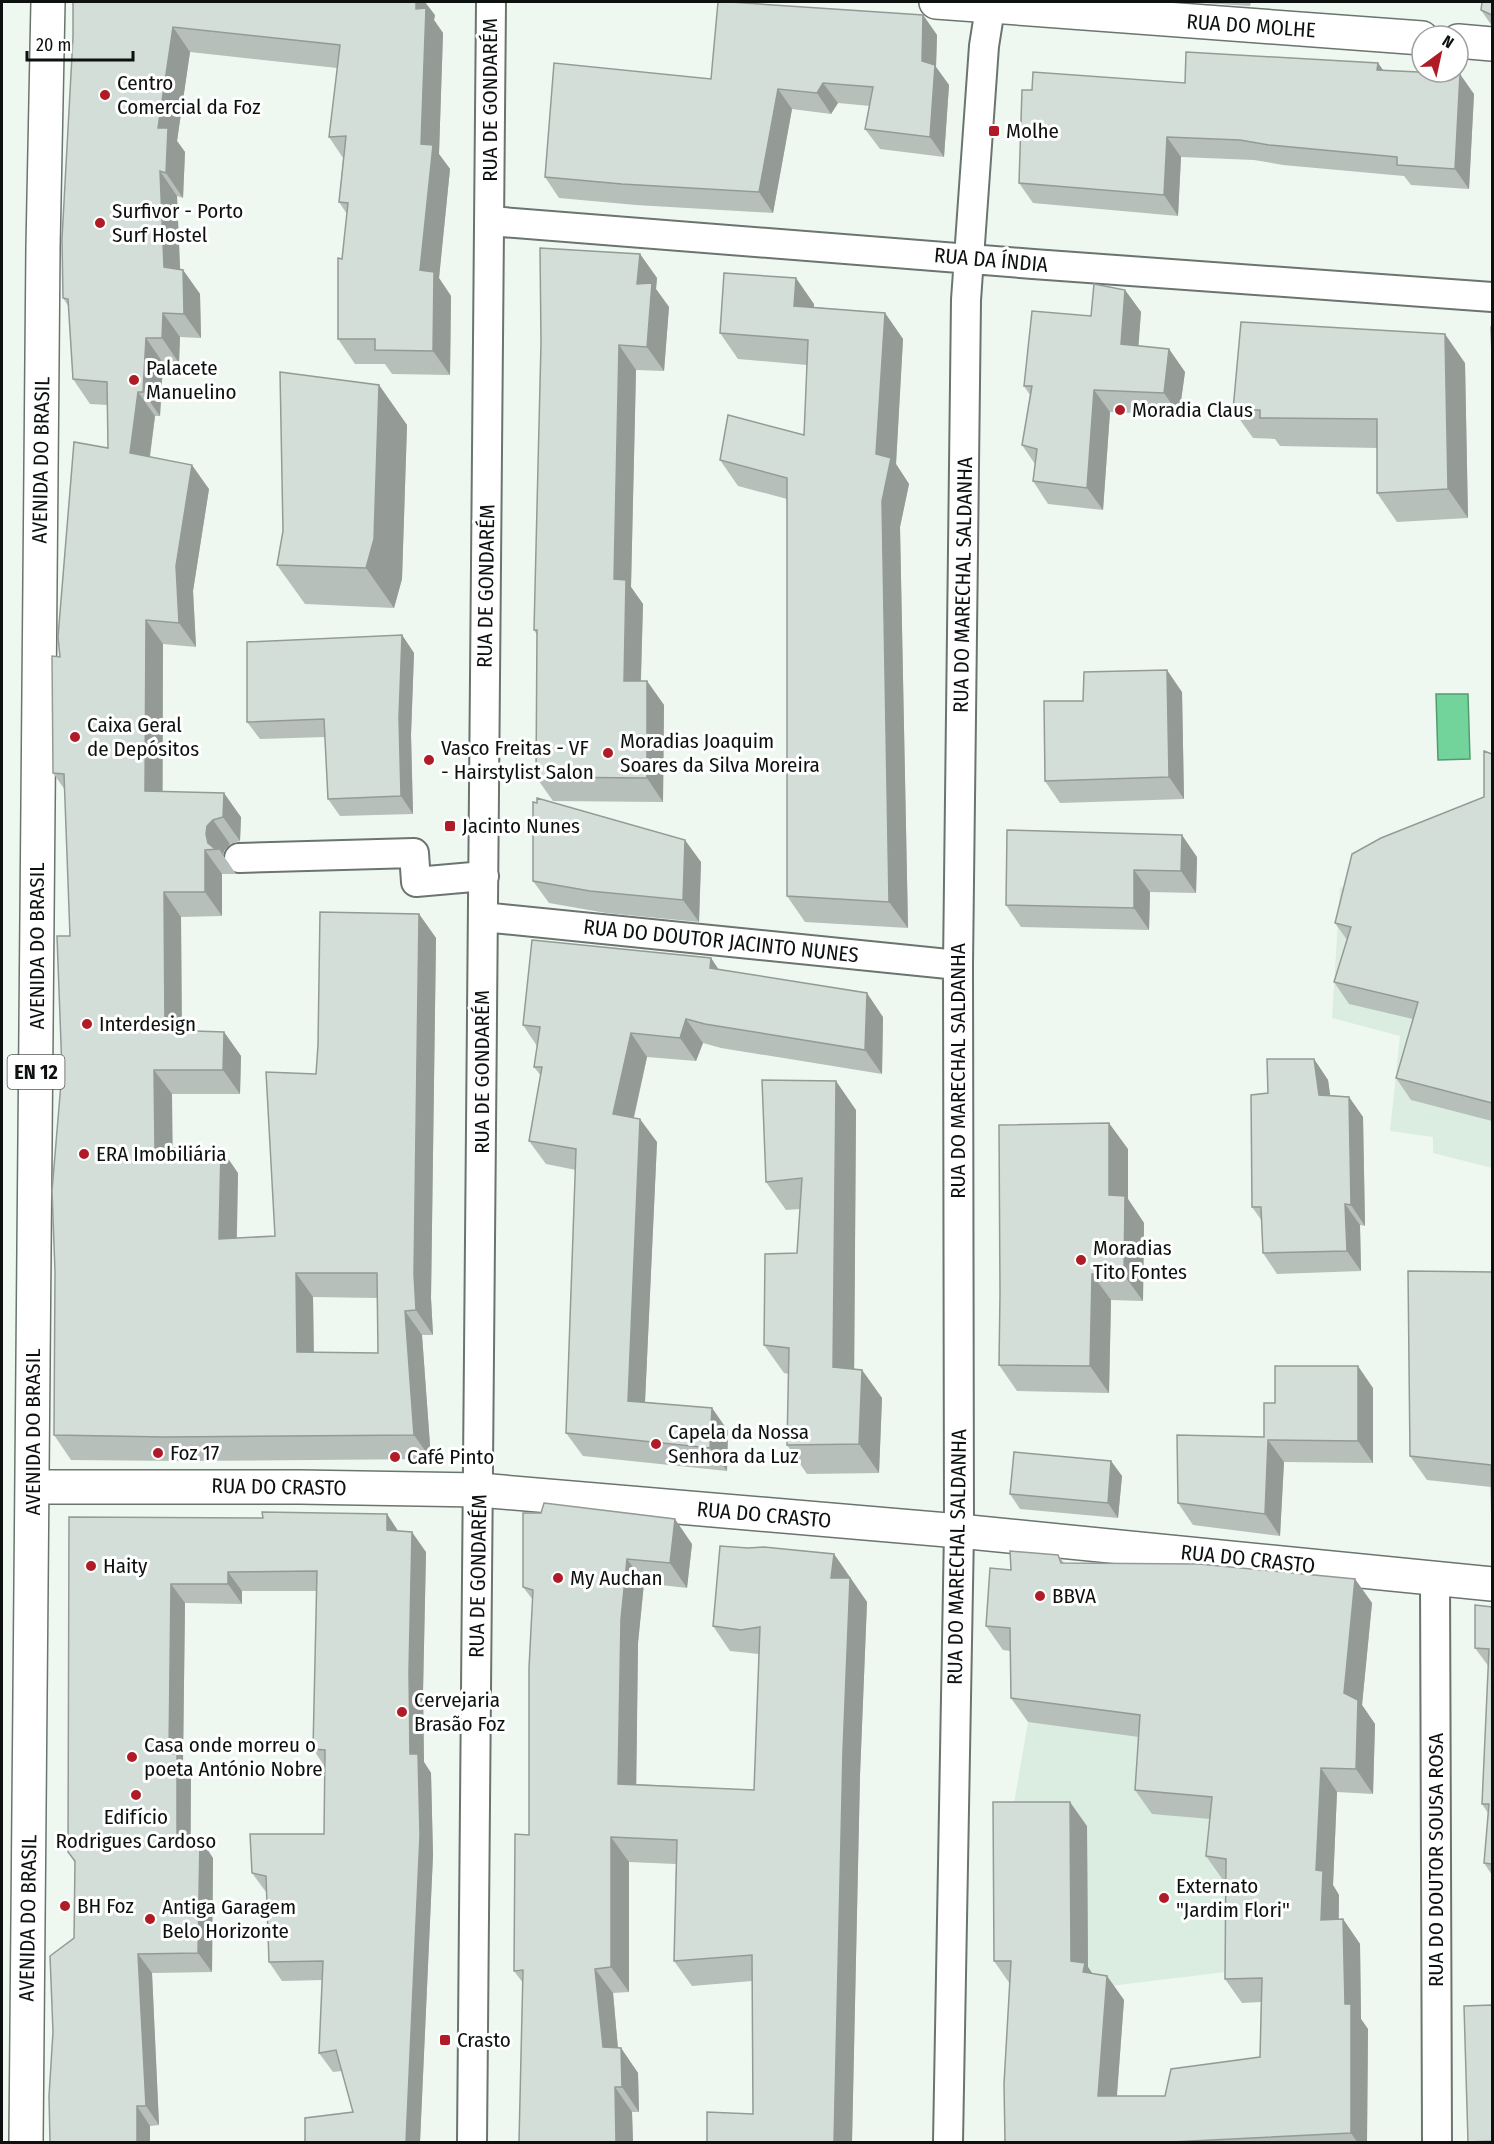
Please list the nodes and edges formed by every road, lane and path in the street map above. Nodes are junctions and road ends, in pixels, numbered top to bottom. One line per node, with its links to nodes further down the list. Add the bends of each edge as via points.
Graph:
1 (48, 2): 15 (main road, AVENIDA DO BRASIL / EN 12)
2 (491, 2): 8 (street, RUA DE GONDARÉM)
3 (936, 2): 4 (main road, RUA DO MOLHE)
4 (991, 4): 5 (main road, RUA DO MOLHE); 9 (street, RUA DO MARECHAL SALDANHA, via 984,46)
5 (1410, 37)
6 (1470, 42): 7 (main road)
7 (1492, 44)
8 (490, 221): 9 (street, RUA DA ÍNDIA); 12 (street, RUA DE GONDARÉM)
9 (968, 258): 10 (street, RUA DA ÍNDIA); 14 (street, RUA DO MARECHAL SALDANHA)
10 (1492, 297)
11 (239, 858): 12 (street, via 414,854 416,882)
12 (484, 876): 13 (street, RUA DE GONDARÉM)
13 (483, 917): 14 (street, RUA DO DOUTOR JACINTO NUNES); 16 (street, RUA DE GONDARÉM)
14 (958, 965): 17 (street, RUA DO MARECHAL SALDANHA)
15 (33, 1487): 16 (main road, RUA DO CRASTO); 20 (main road, AVENIDA DO BRASIL / EN 12)
16 (479, 1490): 17 (main road, RUA DO CRASTO); 21 (street, RUA DE GONDARÉM)
17 (959, 1531): 18 (main road, RUA DO CRASTO); 22 (street, RUA DO MARECHAL SALDANHA)
18 (1435, 1578): 19 (main road, RUA DO CRASTO); 23 (street, RUA DO DOUTOR SOUSA ROSA)
19 (1492, 1584)
20 (26, 2142)
21 (472, 2142)
22 (948, 2142)
23 (1437, 2142)

